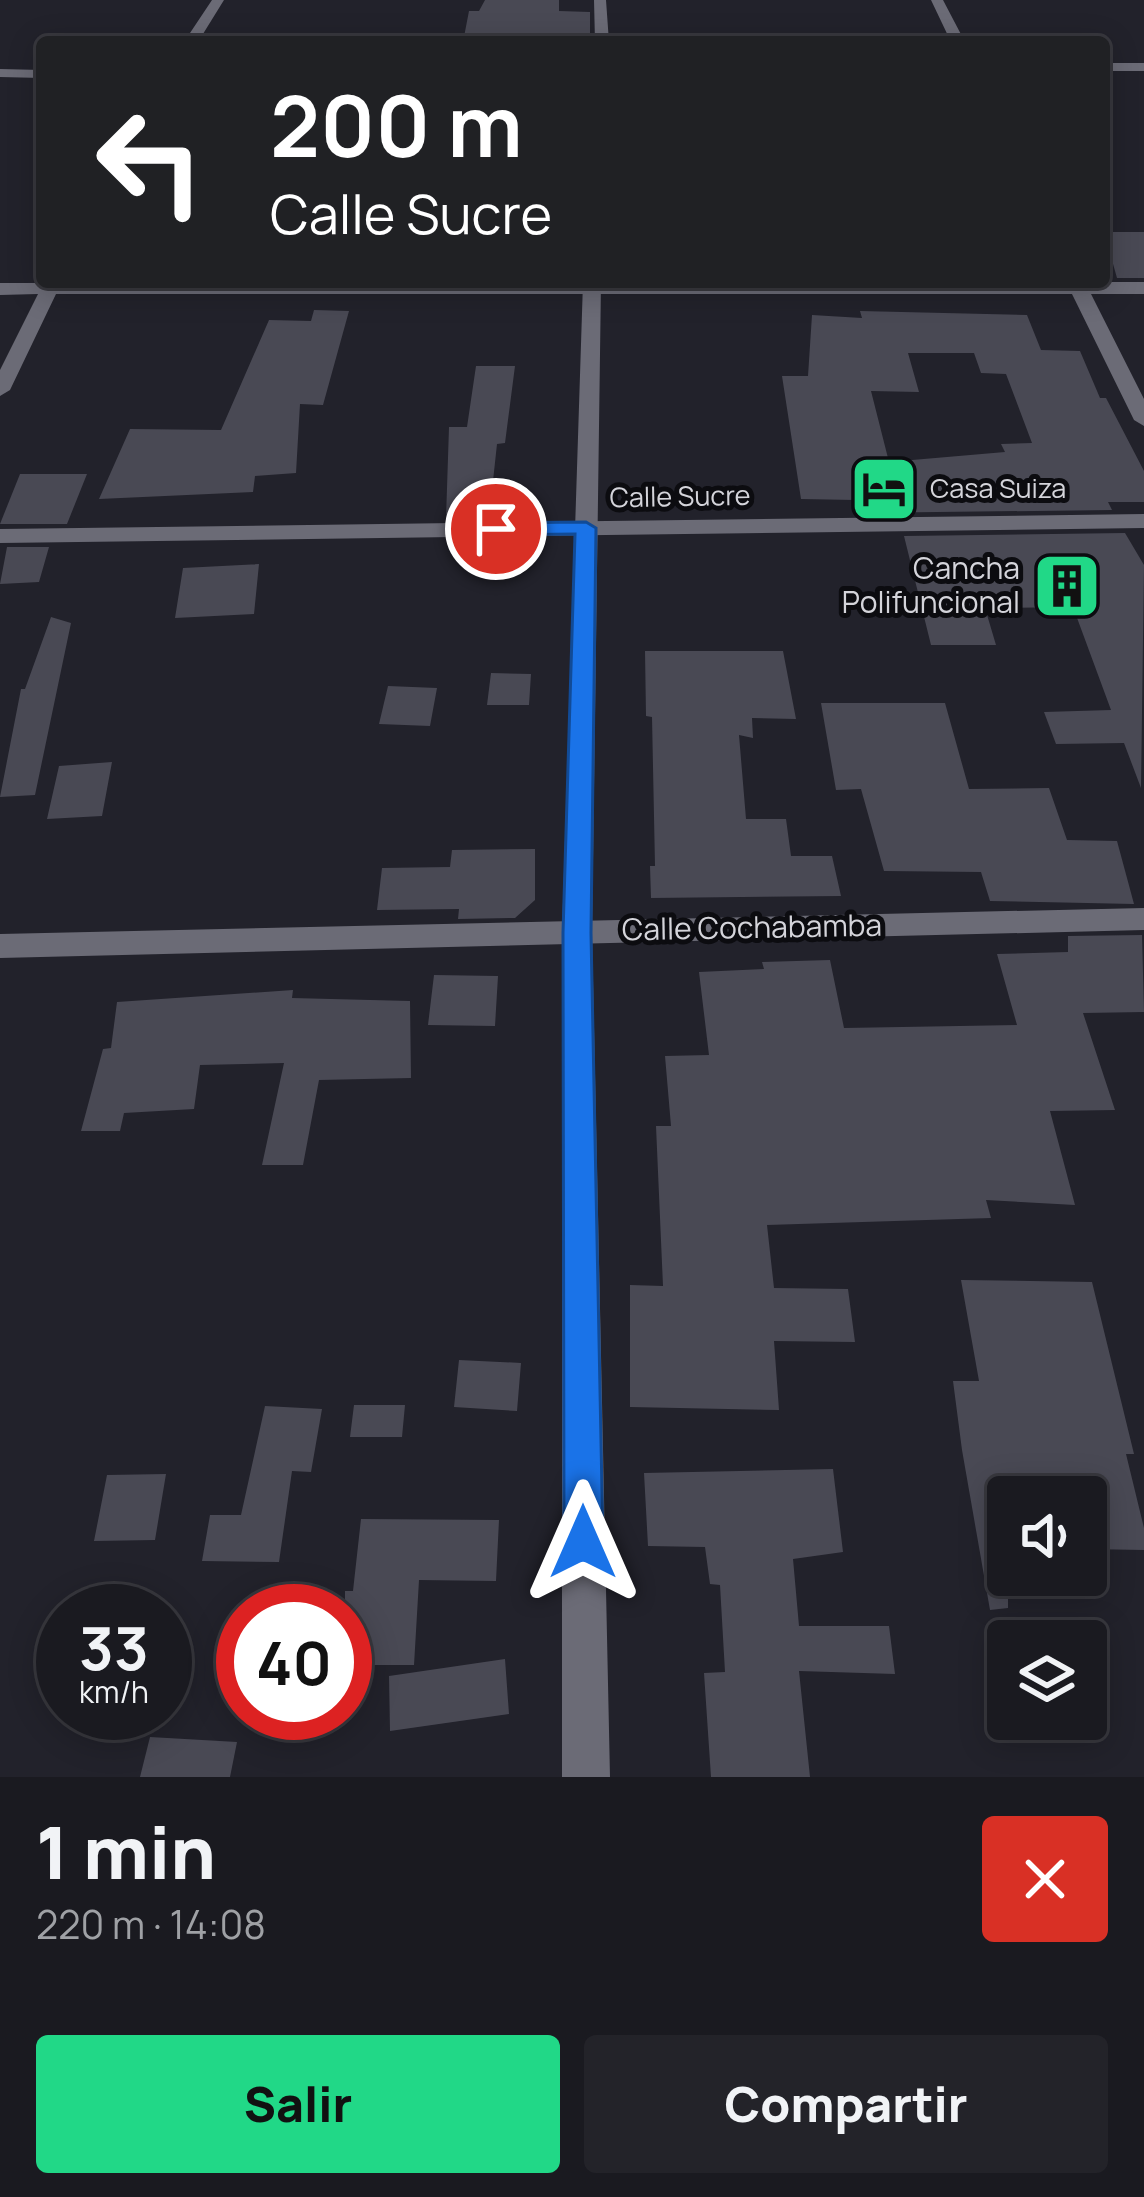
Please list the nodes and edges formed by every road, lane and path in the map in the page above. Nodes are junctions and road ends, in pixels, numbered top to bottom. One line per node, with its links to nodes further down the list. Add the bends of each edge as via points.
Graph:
1 (218, 0): 4 (street)
2 (600, 0): 5 (street)
3 (937, 0): 6 (street)
4 (195, 36)
5 (602, 36)
6 (955, 36)
7 (36, 65): 10 (street)
8 (1110, 67): 9 (street)
9 (1144, 68)
10 (0, 69): 11 (street)
11 (36, 73)
12 (1110, 76): 13 (street)
13 (1144, 77)
14 (36, 286): 20 (street)
15 (1110, 286): 19 (street)
16 (50, 288): 21 (street)
17 (592, 288): 24 (street)
18 (1079, 288): 22 (street)
19 (1144, 288)
20 (0, 289)
21 (0, 390)
22 (1144, 420)
23 (1144, 521): 24 (street, Calle Sucre)
24 (586, 528): 25 (street, Calle Sucre); 27 (street)
25 (0, 536)
26 (1144, 919): 27 (street, Calle Cochabamba)
27 (577, 933): 28 (street, Calle Cochabamba); 29 (street)
28 (0, 946)
29 (586, 1777)

